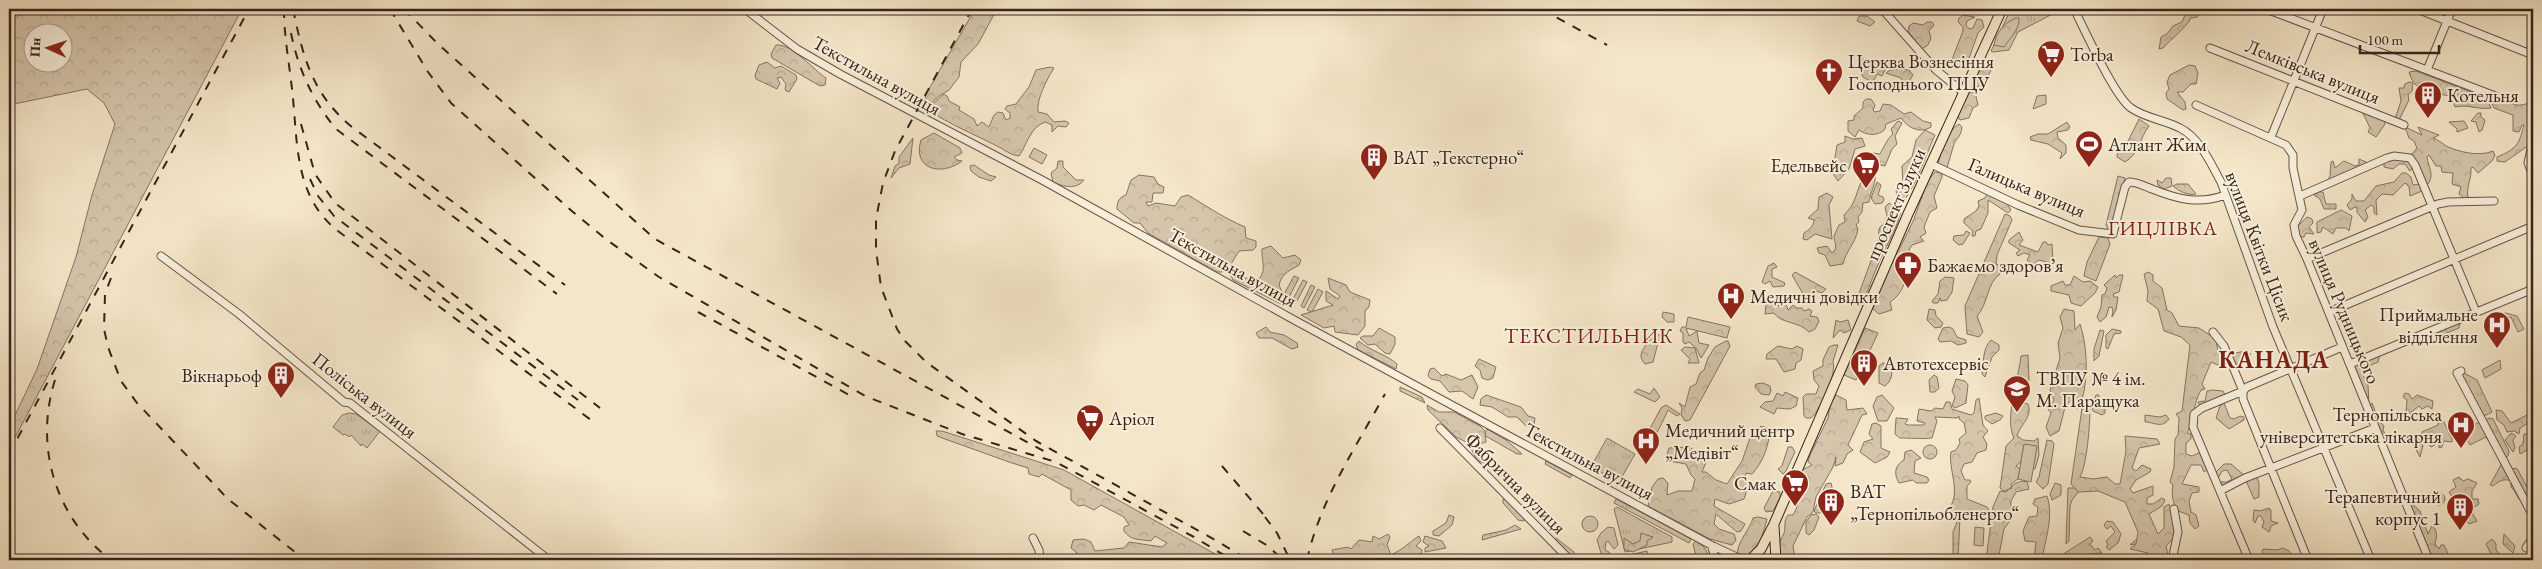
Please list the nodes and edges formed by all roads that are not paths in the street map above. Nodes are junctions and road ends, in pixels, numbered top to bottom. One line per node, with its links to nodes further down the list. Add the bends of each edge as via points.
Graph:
1 (745, 9): 50 (street, Текстильна вулиця, via 797,49 840,74 1042,180)
2 (1882, 9): 15 (street, via 1936,70)
3 (2002, 9): 15 (main road, проспект Злуки)
4 (2074, 9): 23 (street, вулиця Квітки Цісик, via 2119,94 2131,108 2182,129 2204,152)
5 (2266, 9): 10 (street)
6 (2323, 9): 10 (street)
7 (2418, 9): 9 (street)
8 (2452, 9): 9 (street)
9 (2447, 20): 12 (street); 13 (street)
10 (2316, 26): 13 (street); 14 (street)
11 (2210, 48): 14 (street, Лемківська вулиця)
12 (2533, 55)
13 (2427, 70): 16 (street)
14 (2294, 81): 18 (street, Лемківська вулиця); 19 (street)
15 (1963, 92): 21 (main road, проспект Злуки)
16 (2498, 97)
17 (2196, 105): 19 (street)
18 (2404, 125)
19 (2271, 138): 24 (street, вулиця Рудницького, via 2286,145 2293,155)
20 (2533, 140): 22 (street, via 2528,163)
21 (1931, 164): 23 (street, Галицька вулиця, via 2079,230 2113,234 2129,182 2169,196 2196,201 2209,201); 47 (main road, проспект Злуки)
22 (2533, 176)
23 (2225, 195): 37 (street, вулиця Квітки Цісик)
24 (2300, 196): 26 (street, via 2387,158 2405,157 2415,165); 29 (street, вулиця Рудницького, via 2302,210 2294,225)
25 (2494, 201): 26 (street, via 2448,202)
26 (2431, 208): 29 (street); 30 (street)
27 (2533, 226): 30 (street)
28 (161, 256): 52 (street, Поліська вулиця, via 196,280 344,402 380,424)
29 (2307, 259): 32 (street, вулиця Рудницького)
30 (2454, 260): 32 (street); 33 (street)
31 (2533, 289): 33 (street)
32 (2329, 312): 35 (street, вулиця Рудницького)
33 (2476, 312): 36 (street)
34 (2213, 332): 39 (street, via 2224,346)
35 (2342, 347): 36 (street, вулиця Рудницького); 37 (street)
36 (2350, 364): 41 (street, вулиця Рудницького)
37 (2291, 368): 39 (street); 42 (street, вулиця Квітки Цісик)
38 (2461, 371): 46 (street, via 2457,373)
39 (2243, 391): 43 (street, via 2243,399); 44 (street, via 2202,408 2193,417 2193,427)
40 (1440, 428): 54 (street, Фабрична вулиця)
41 (2376, 428): 42 (street); 63 (street, вулиця Рудницького)
42 (2324, 448): 43 (street); 62 (street, вулиця Квітки Цісик)
43 (2272, 469): 44 (street); 61 (street)
44 (2220, 491): 60 (street)
45 (2174, 510): 59 (street, via 2178,532)
46 (2533, 516)
47 (1774, 524): 57 (main road, проспект Злуки, via 1761,549); 58 (main road, проспект Злуки)
48 (2533, 537): 51 (street)
49 (1033, 538): 53 (street)
50 (1711, 545): 55 (street); 56 (street, Текстильна вулиця)
51 (2526, 548)
52 (549, 560)
53 (1040, 560)
54 (1570, 560)
55 (1716, 560)
56 (1744, 560)
57 (1750, 560)
58 (1776, 560)
59 (2172, 560)
60 (2249, 560)
61 (2308, 560)
62 (2371, 560)
63 (2429, 560)

